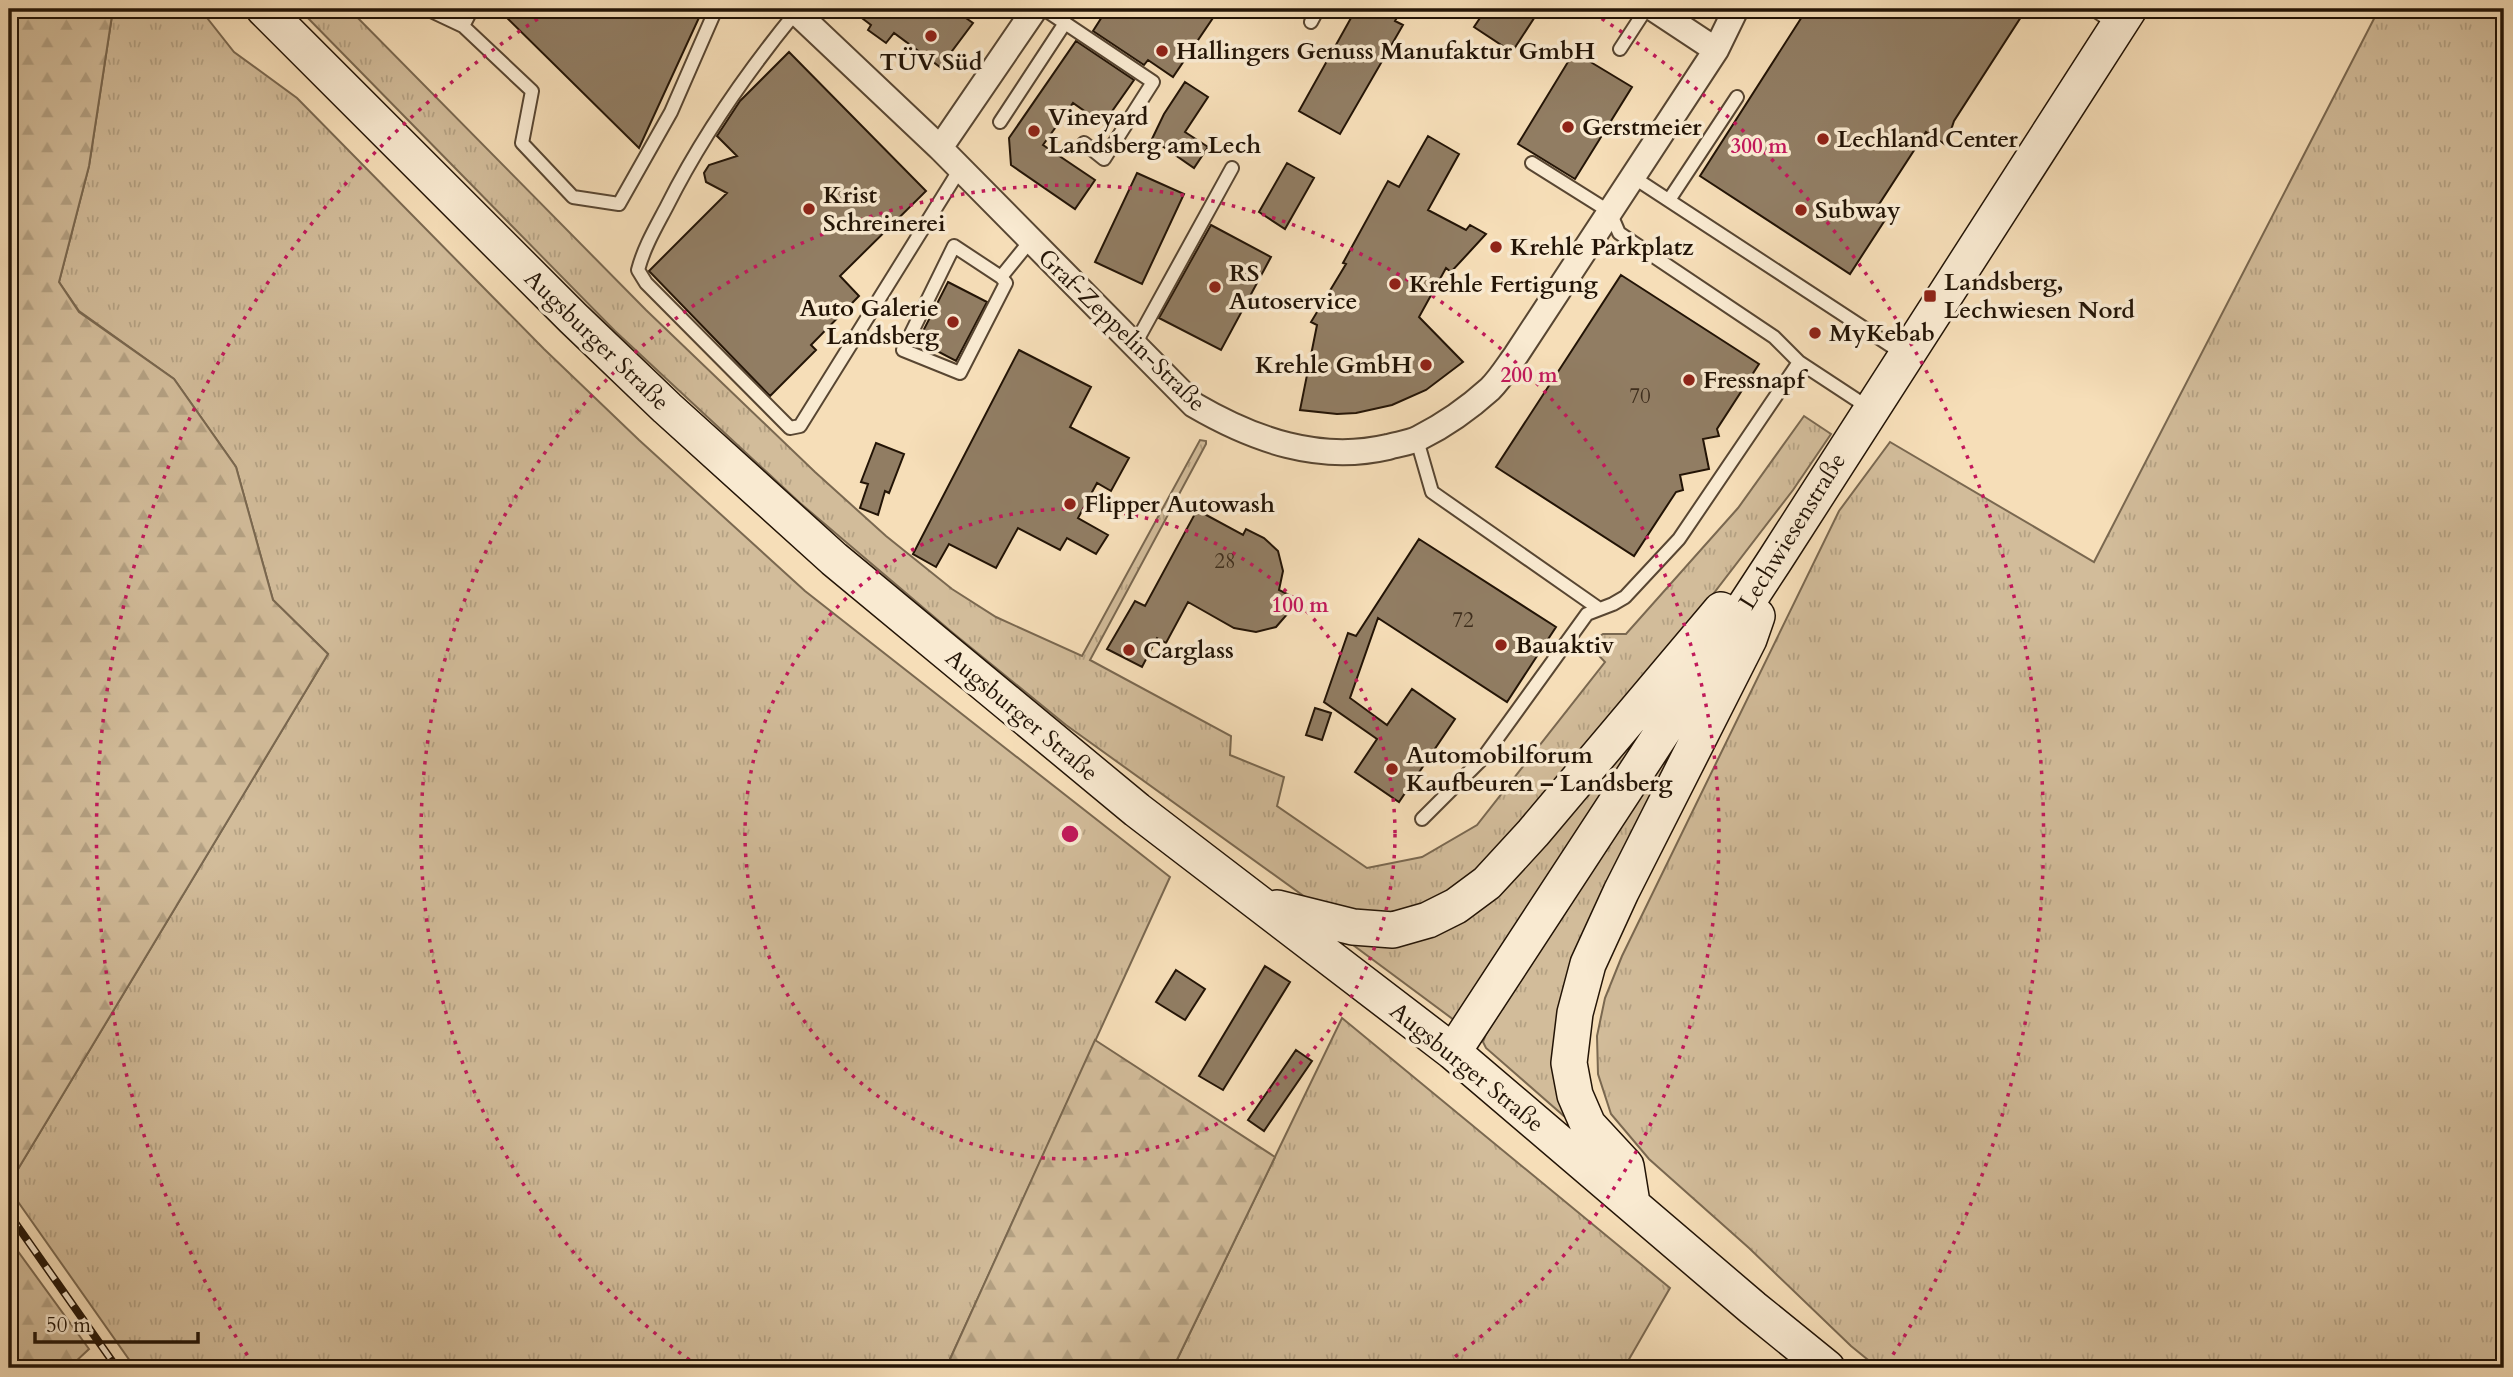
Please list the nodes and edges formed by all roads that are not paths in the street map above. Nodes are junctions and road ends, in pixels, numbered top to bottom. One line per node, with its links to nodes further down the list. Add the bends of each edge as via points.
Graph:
1 (264, 9): 39 (main road, Augsburger Straße, via 573,318 824,550 1126,802)
2 (427, 9): 15 (lane)
3 (472, 9): 15 (lane)
4 (716, 9): 15 (lane, via 671,113 619,204 573,197 522,143 532,91)
5 (1035, 9): 21 (street)
6 (1044, 9): 14 (lane)
7 (1318, 9): 13 (lane)
8 (1646, 9): 16 (lane)
9 (1654, 9): 17 (street)
10 (1736, 9): 17 (street, Graf-Zeppelin-Straße)
11 (794, 10): 21 (street, Graf-Zeppelin-Straße); 24 (lane, via 711,126 680,178 638,270 790,428 800,426)
12 (2113, 14): 31 (main road, Lechwiesenstraße)
13 (1311, 22)
14 (1065, 23): 19 (lane); 20 (lane, via 1153,82 1104,159)
15 (463, 26)
16 (1620, 49)
17 (1716, 50): 25 (street, Graf-Zeppelin-Straße)
18 (1737, 97): 26 (lane)
19 (1000, 122)
20 (1084, 143)
21 (940, 148): 24 (street, Graf-Zeppelin-Straße)
22 (1532, 163): 27 (lane)
23 (1232, 168): 30 (lane)
24 (960, 169): 28 (street, Graf-Zeppelin-Straße)
25 (1633, 177): 26 (lane); 27 (street, Graf-Zeppelin-Straße)
26 (1668, 200): 31 (lane)
27 (1610, 212): 32 (lane, via 1619,233 1774,337); 34 (street, Graf-Zeppelin-Straße, via 1492,387)
28 (1031, 240): 29 (lane); 30 (street, Graf-Zeppelin-Straße)
29 (1000, 277): 29 (lane, via 954,246 903,350 960,373 1006,283)
30 (1134, 346): 34 (street, Graf-Zeppelin-Straße, via 1194,405 1227,425 1290,447 1324,453 1365,452)
31 (1905, 355): 33 (main road, Lechwiesenstraße)
32 (1799, 362): 33 (lane); 37 (lane, via 1679,539 1625,597)
33 (1870, 408): 35 (main road, Lechwiesenstraße)
34 (1417, 440): 37 (lane, via 1432,492)
35 (1806, 511): 36 (main road, Lechwiesenstraße); 39 (main road, via 1533,833 1487,883 1456,906 1393,930 1313,919)
36 (1775, 560): 40 (main road, Lechwiesenstraße); 41 (main road, via 1749,639 1621,892 1588,964 1575,1013 1569,1063 1575,1095 1588,1125 1626,1166)
37 (1598, 608): 38 (lane, via 1587,614 1483,758)
38 (1422, 819)
39 (1260, 903): 40 (main road, Augsburger Straße)
40 (1453, 1052): 41 (main road, Augsburger Straße)
41 (1632, 1203): 42 (main road, Augsburger Straße)
42 (1827, 1368)

